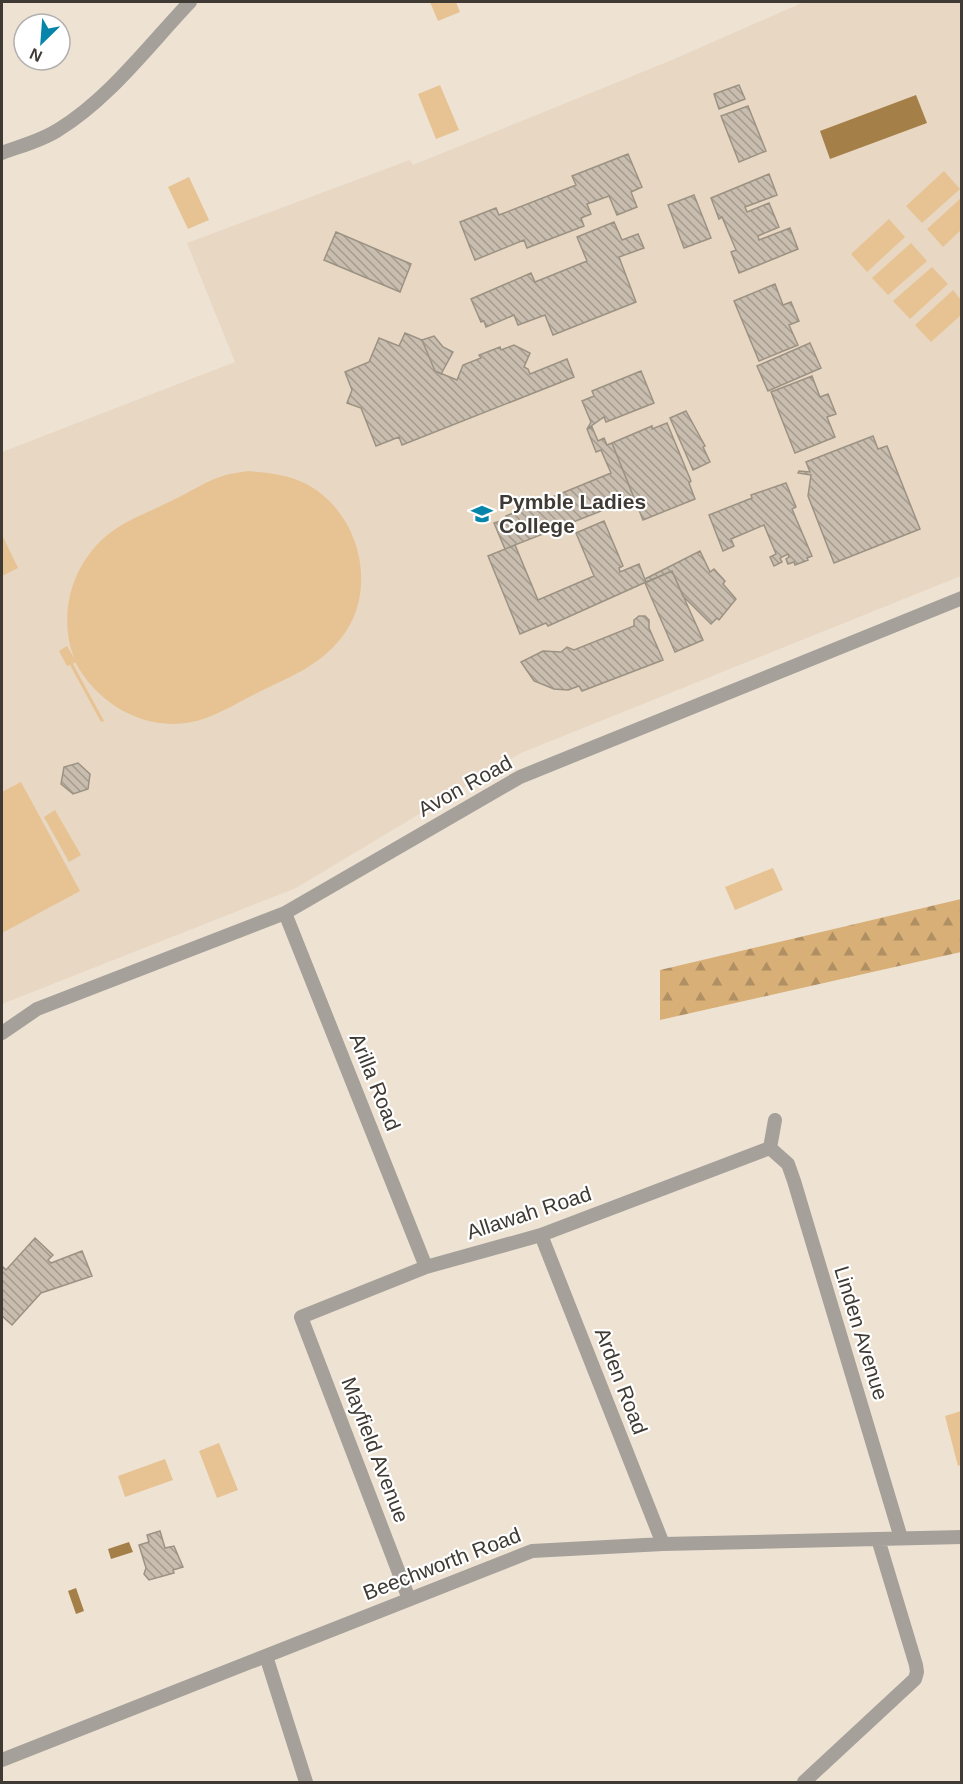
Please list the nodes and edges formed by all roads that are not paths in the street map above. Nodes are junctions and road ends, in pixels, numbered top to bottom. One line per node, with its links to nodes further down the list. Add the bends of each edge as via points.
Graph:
1 (190, 2): 2 (street, via 98,100 77,117 55,132)
2 (2, 153)
3 (962, 598): 4 (street, Avon Road, via 520,777)
4 (285, 913): 5 (street, Avon Road, via 37,1009); 9 (street, Arilla Road)
5 (2, 1033)
6 (775, 1120): 7 (street)
7 (770, 1148): 8 (street, Allawah Road); 12 (street, Linden Avenue, via 788,1164 794,1181)
8 (541, 1235): 9 (street, Allawah Road); 14 (street, Arden Road)
9 (426, 1267): 10 (street, Allawah Road)
10 (301, 1317): 15 (street, Mayfield Avenue)
11 (962, 1537): 12 (street, Beechworth Road)
12 (901, 1538): 13 (street, Beechworth Road)
13 (878, 1539): 14 (street, Beechworth Road); 19 (street, via 916,1665 915,1679)
14 (663, 1544): 15 (street, Beechworth Road, via 532,1551)
15 (409, 1599): 16 (street, Beechworth Road)
16 (266, 1656): 17 (street, Beechworth Road); 18 (street)
17 (2, 1760)
18 (306, 1782)
19 (804, 1782)

